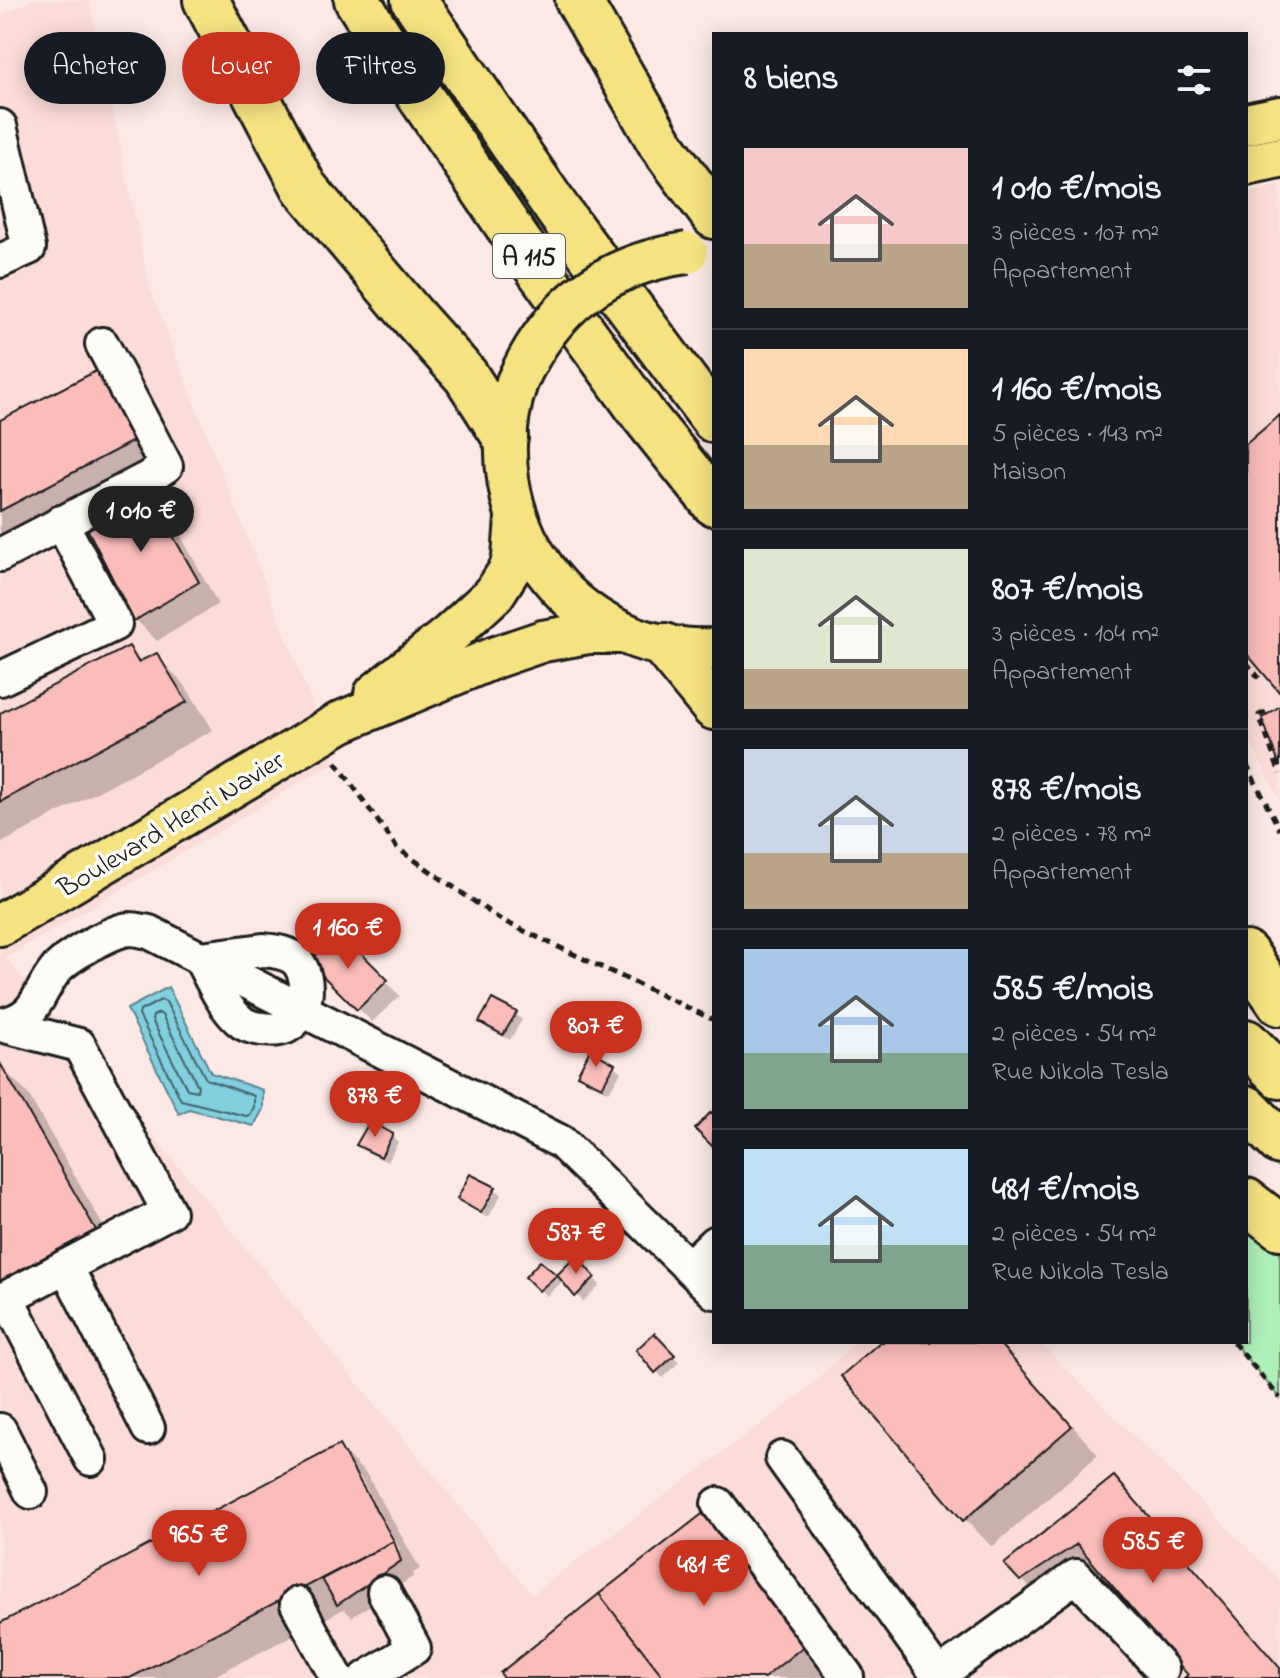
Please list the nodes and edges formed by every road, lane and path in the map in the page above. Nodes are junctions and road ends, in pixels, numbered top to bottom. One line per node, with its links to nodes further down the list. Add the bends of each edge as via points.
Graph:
1 (206, 0): 15 (highway, via 304,187 466,376)
2 (357, 0): 16 (highway, A 115, via 520,244)
3 (414, 0): 14 (highway, A 115, via 559,212)
4 (578, 0): 10 (highway, via 661,144)
5 (1280, 117): 6 (main road)
6 (1248, 124)
7 (0, 126): 12 (lane, via 29,248)
8 (1280, 158): 9 (main road)
9 (1248, 165)
10 (712, 213)
11 (700, 253): 15 (main road, bridge, via 632,266 602,280 558,316 537,342 517,382)
12 (0, 261)
13 (102, 344): 18 (lane, via 166,466)
14 (712, 417)
15 (505, 437): 17 (main road)
16 (712, 501)
17 (516, 518): 20 (main road, via 534,554 578,605); 27 (main road, Boulevard Henri Navier, via 513,557 494,594)
18 (61, 522): 19 (lane); 24 (lane, via 115,624)
19 (0, 555)
20 (644, 639): 21 (main road, Boulevard Henri Navier, via 684,649); 25 (highway); 27 (main road, Boulevard Henri Navier, via 588,633 543,641)
21 (712, 649)
22 (1248, 664): 23 (path)
23 (1259, 678)
24 (0, 679)
25 (712, 705)
26 (1266, 712): 29 (path, via 1259,715)
27 (329, 729): 31 (main road, Boulevard Henri Navier); 36 (path, via 397,848 501,920)
28 (1248, 768): 30 (path)
29 (1280, 774)
30 (1280, 830)
31 (0, 925)
32 (1248, 957): 34 (highway)
33 (200, 958): 35 (lane, via 241,1022 271,1030 286,1027); 35 (lane, via 263,950 283,953 305,976); 37 (lane, via 149,932 128,929 67,958 34,1006 18,1021)
34 (1280, 1003)
35 (301, 1010): 46 (lane, via 561,1142)
36 (712, 1019)
37 (1, 1025): 45 (lane, via 79,1045 169,1212)
38 (1248, 1044): 39 (highway)
39 (1280, 1076)
40 (1248, 1110): 41 (highway)
41 (1280, 1142)
42 (1248, 1203): 43 (highway)
43 (1280, 1227)
44 (712, 1245): 46 (lane)
45 (66, 1266): 48 (lane); 51 (lane)
46 (689, 1267): 47 (lane)
47 (712, 1290)
48 (3, 1300): 54 (lane)
49 (1235, 1344): 50 (path)
50 (1280, 1398)
51 (148, 1428)
52 (0, 1430): 55 (lane)
53 (782, 1458): 60 (lane)
54 (91, 1459)
55 (31, 1492)
56 (718, 1504): 63 (lane)
57 (384, 1592): 62 (lane, via 414,1648)
58 (297, 1604): 61 (lane)
59 (1162, 1669): 60 (lane, via 1076,1576)
60 (937, 1677)
61 (337, 1678)
62 (366, 1678)
63 (844, 1678)

